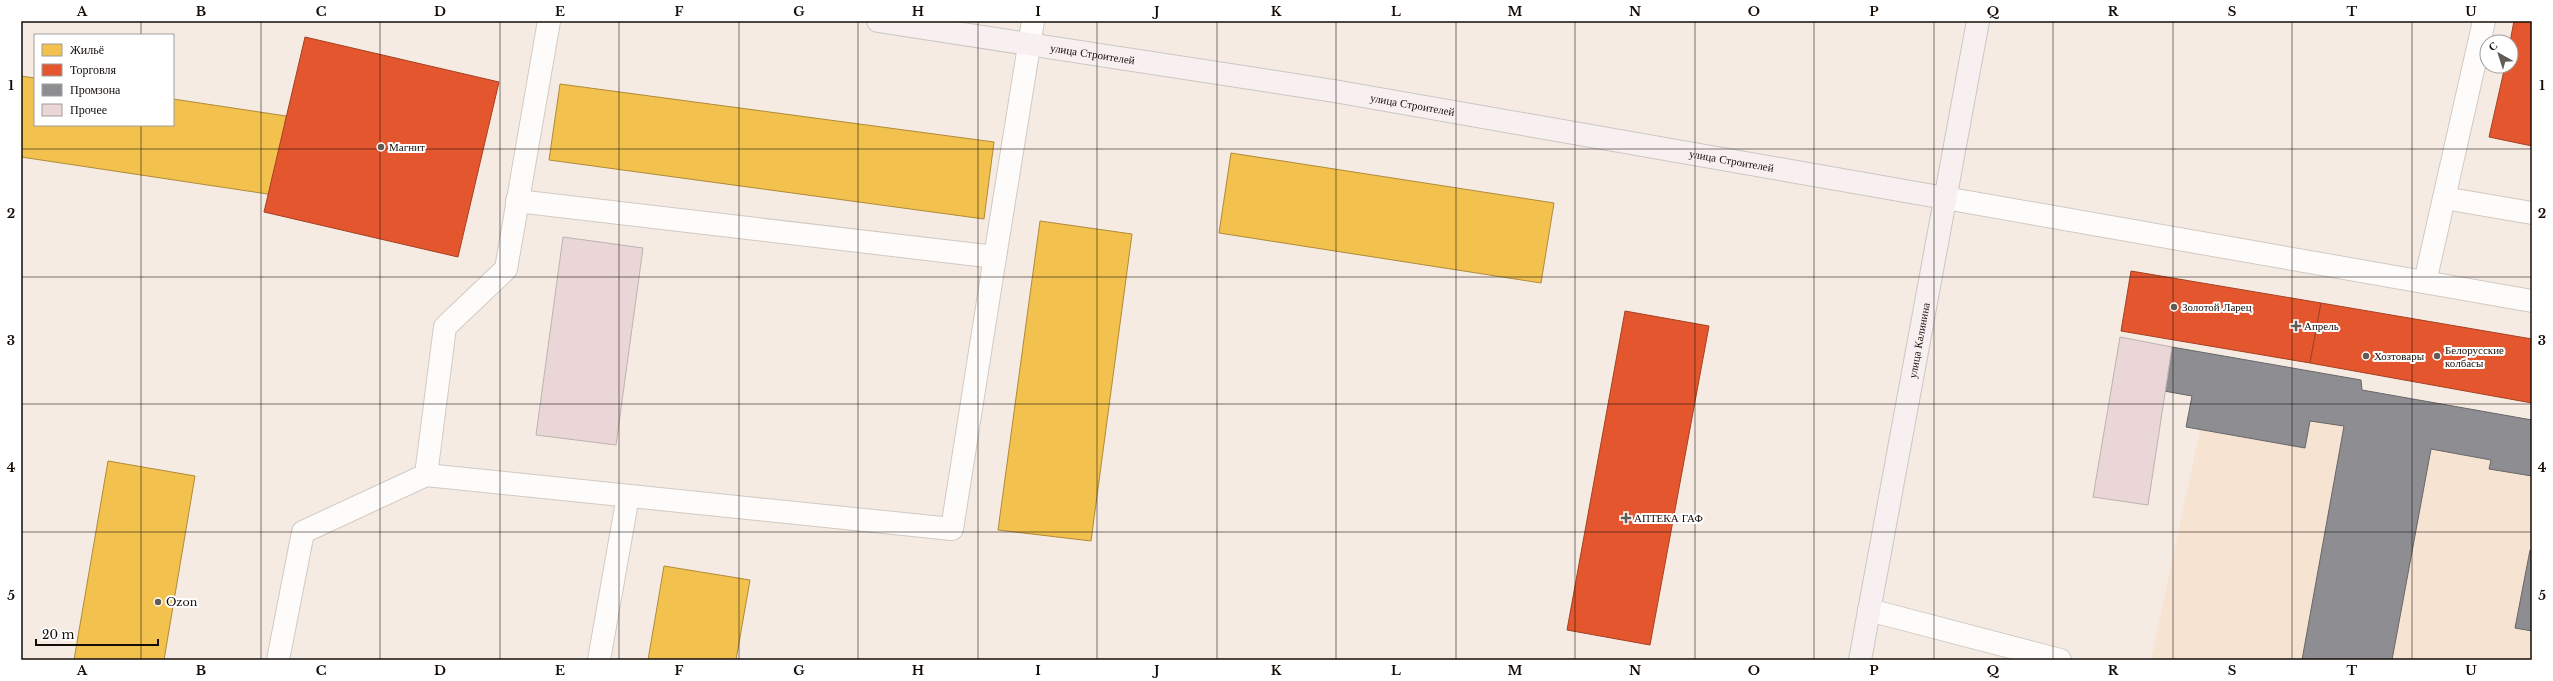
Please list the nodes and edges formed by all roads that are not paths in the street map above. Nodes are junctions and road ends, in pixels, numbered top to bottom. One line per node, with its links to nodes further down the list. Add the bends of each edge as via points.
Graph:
1 (549, 21): 9 (lane)
2 (878, 21): 6 (main road, улица Строителей)
3 (1033, 21): 6 (lane)
4 (1978, 21): 7 (main road, улица Калинина)
5 (2484, 21): 8 (lane)
6 (1028, 44): 7 (main road, улица Строителей, via 1350,94); 11 (lane)
7 (1945, 198): 12 (lane); 16 (main road, улица Калинина)
8 (2444, 198): 10 (lane); 12 (lane)
9 (517, 201): 11 (lane); 14 (lane, via 506,269 445,327)
10 (2532, 213)
11 (995, 257): 15 (lane, via 952,529)
12 (2425, 282): 13 (lane)
13 (2532, 300)
14 (426, 475): 15 (lane); 17 (lane, via 303,532)
15 (628, 496): 18 (lane)
16 (1869, 610): 19 (main road, улица Калинина); 20 (lane)
17 (278, 660)
18 (599, 660)
19 (1860, 660)
20 (2060, 660)

